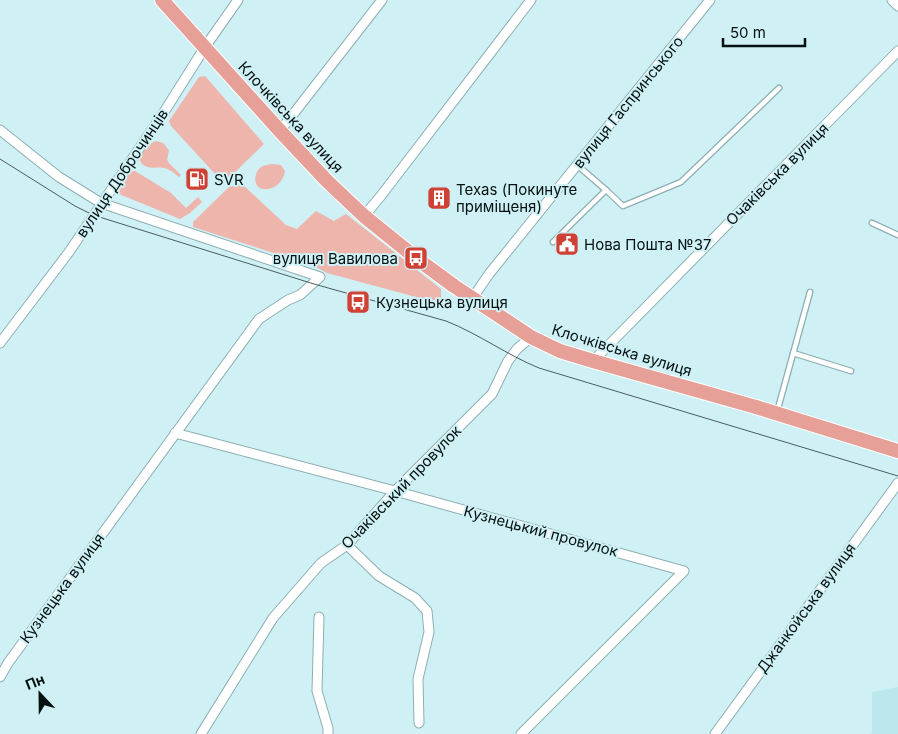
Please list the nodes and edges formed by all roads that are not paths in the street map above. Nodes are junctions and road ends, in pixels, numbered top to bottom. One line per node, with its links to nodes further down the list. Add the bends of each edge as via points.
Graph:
1 (162, 0): 8 (main road, Клочківська вулиця)
2 (238, 0): 8 (street, вулиця Доброчинців)
3 (382, 0): 12 (street)
4 (531, 0): 16 (street)
5 (710, 0): 13 (street, вулиця Гаспринського)
6 (892, 0): 7 (street)
7 (898, 6)
8 (205, 47): 12 (main road, Клочківська вулиця); 15 (street, вулиця Доброчинців)
9 (898, 51): 25 (street, Очаківська вулиця)
10 (779, 88): 14 (lane, via 681,182 623,206)
11 (0, 130): 15 (street, via 59,177)
12 (280, 131): 16 (main road, Клочківська вулиця)
13 (577, 165): 14 (lane); 21 (street, вулиця Гаспринського)
14 (606, 190): 19 (lane)
15 (101, 203): 23 (street, вулиця Доброчинців, via 69,252); 28 (street, Кузнецька вулиця, via 320,277 300,295 258,319)
16 (364, 216): 21 (main road, Клочківська вулиця)
17 (872, 223): 18 (lane)
18 (898, 235)
19 (553, 242)
20 (810, 292): 24 (lane)
21 (472, 299): 22 (main road, Клочківська вулиця)
22 (531, 337): 25 (main road, Клочківська вулиця, via 560,351); 31 (street, Очаківський провулок, via 508,361 492,394)
23 (0, 343)
24 (793, 353): 26 (lane); 27 (lane)
25 (593, 361): 27 (main road, Клочківська вулиця)
26 (851, 371)
27 (777, 413): 29 (main road, Клочківська вулиця)
28 (175, 433): 31 (street, Кузнецький провулок); 34 (street, Кузнецька вулиця)
29 (898, 451)
30 (898, 483): 39 (street, Джанкойська вулиця)
31 (395, 491): 32 (street, Очаківський провулок); 38 (street, Кузнецький провулок, via 684,571)
32 (347, 546): 35 (street, via 379,576 415,598 427,611 429,632 418,679); 36 (street, Очаківський провулок, via 321,563 273,618)
33 (319, 617): 37 (street, via 317,691)
34 (0, 677)
35 (419, 723)
36 (201, 734)
37 (328, 734)
38 (521, 734)
39 (715, 734)

